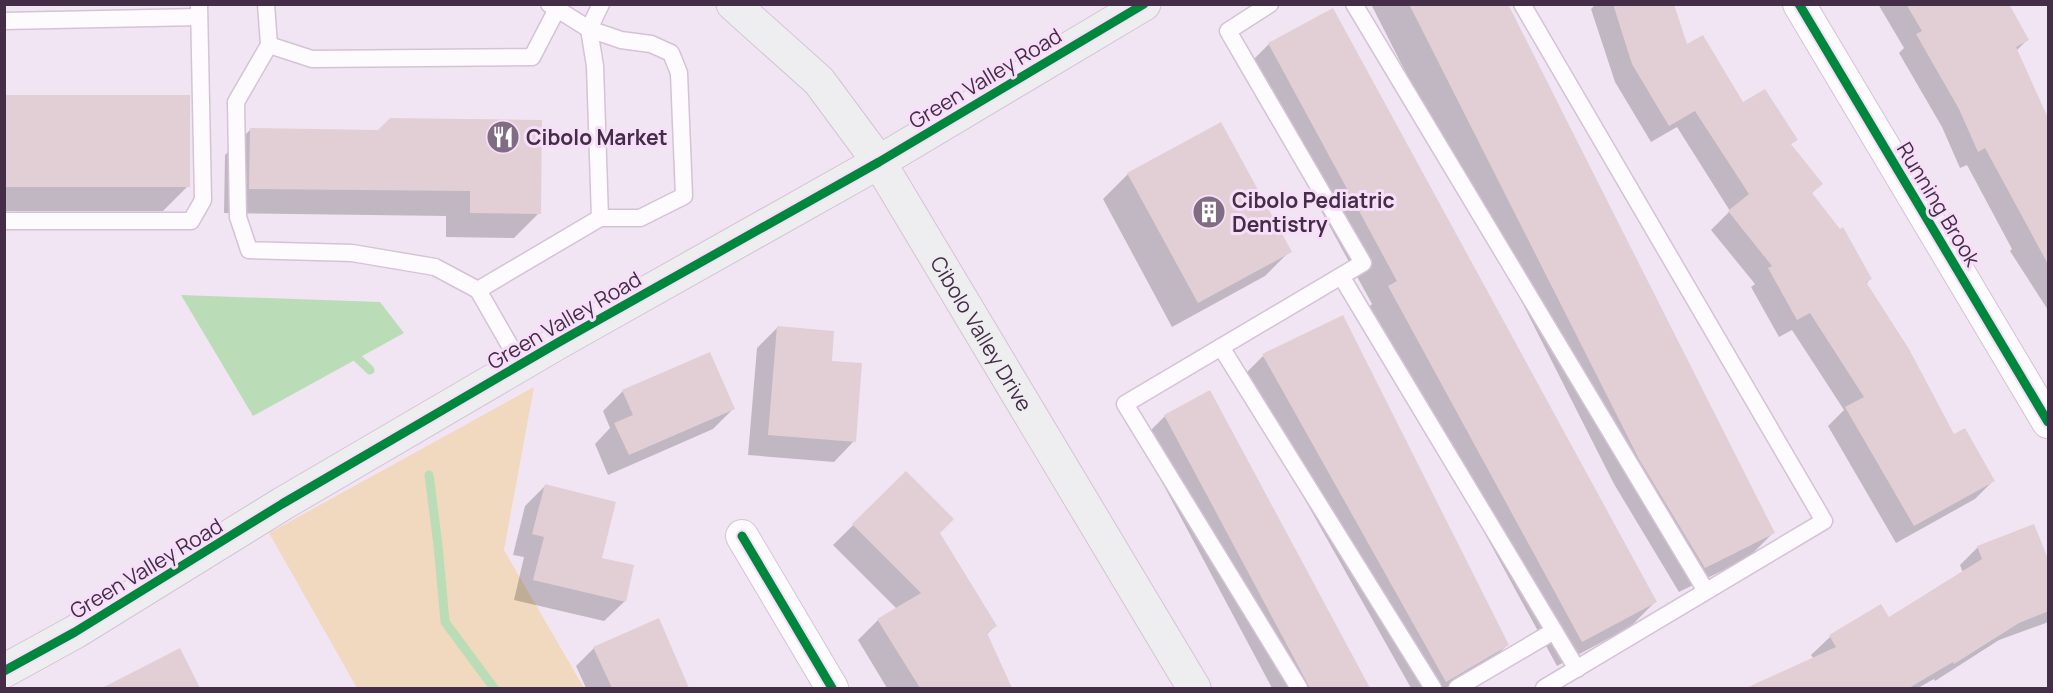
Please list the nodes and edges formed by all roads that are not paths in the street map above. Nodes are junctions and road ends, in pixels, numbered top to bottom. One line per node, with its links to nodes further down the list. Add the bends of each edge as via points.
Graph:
1 (266, 4): 13 (lane)
2 (600, 4): 12 (lane)
3 (733, 4): 14 (street, Cibolo Valley Drive, via 819,81)
4 (1144, 4): 14 (street, Green Valley Road)
5 (1270, 4): 17 (lane, via 1228,31 1363,263)
6 (1354, 4): 23 (lane)
7 (1522, 4): 23 (lane, via 1824,521)
8 (1799, 4): 21 (street, Running Brook)
9 (553, 7): 12 (lane); 13 (lane, via 532,57 312,59)
10 (199, 11): 11 (lane); 16 (lane, via 203,200 191,220)
11 (4, 21)
12 (589, 29): 15 (lane, via 595,66); 15 (lane, via 621,40 651,44 671,53 679,73 684,196 640,218)
13 (269, 45): 18 (lane, via 236,102 238,217 249,250 352,253 435,267)
14 (879, 162): 20 (street, Green Valley Road); 28 (street, Cibolo Valley Drive)
15 (600, 218): 18 (lane)
16 (4, 221)
17 (1341, 276): 19 (lane); 24 (lane)
18 (478, 290): 20 (lane)
19 (1221, 347): 29 (lane, via 1125,404); 30 (lane)
20 (521, 364): 26 (street, Green Valley Road, via 282,504 75,632)
21 (2049, 422)
22 (742, 536): 27 (street)
23 (1706, 591): 25 (lane)
24 (1554, 631): 25 (lane); 31 (lane)
25 (1577, 669): 32 (lane)
26 (4, 670)
27 (832, 688)
28 (1194, 688)
29 (1299, 688)
30 (1433, 688)
31 (1457, 688)
32 (1544, 688)

